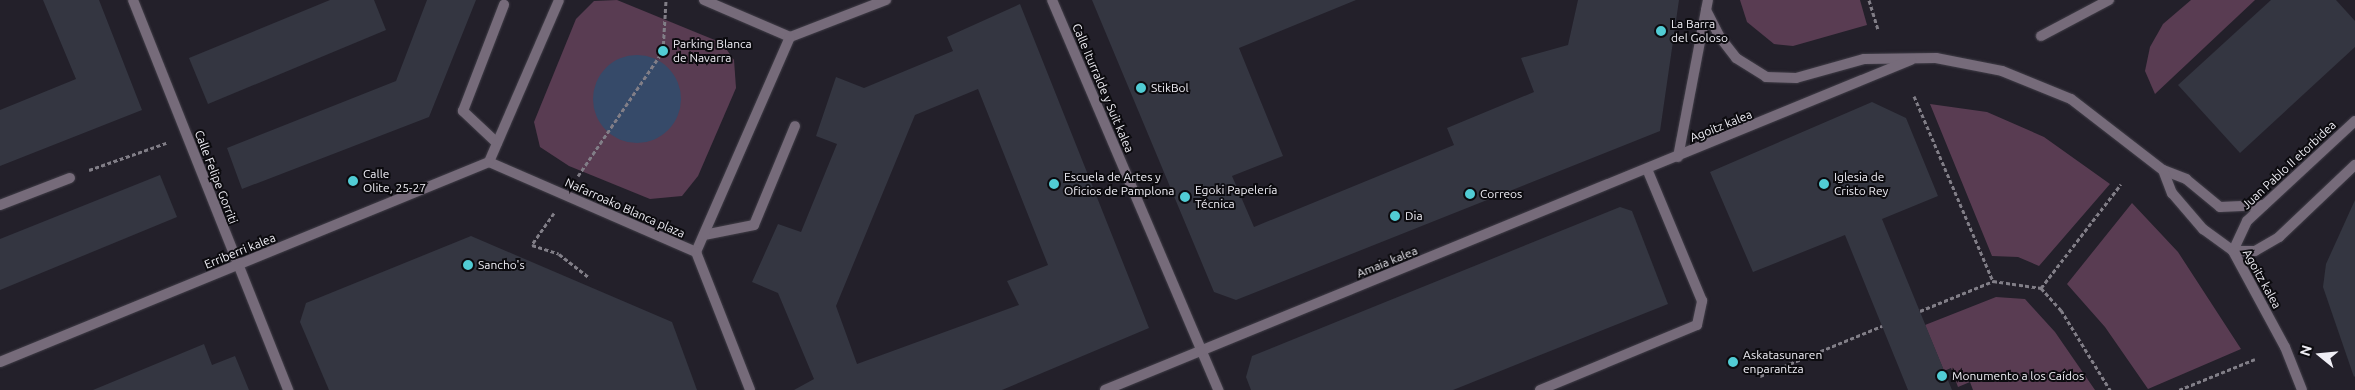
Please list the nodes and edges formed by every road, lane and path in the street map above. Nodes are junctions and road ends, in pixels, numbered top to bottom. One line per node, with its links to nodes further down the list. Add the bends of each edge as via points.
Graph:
1 (133, 0): 35 (street, Calle Felipe Gorriti)
2 (559, 0): 18 (street)
3 (666, 0): 27 (path, via 663,51)
4 (704, 0): 13 (street)
5 (886, 0): 13 (street)
6 (1052, 0): 41 (street, Calle Iturralde y Suit kalea)
7 (1869, 0): 11 (path)
8 (2109, 0): 12 (street)
9 (504, 5): 18 (street, via 463,110)
10 (1707, 5): 14 (street, Agoitz kalea, via 1719,36 1736,58 1766,77 1796,78 1864,59); 20 (street, Agoitz kalea)
11 (1878, 28)
12 (2041, 36)
13 (790, 37): 32 (street, Nafarroako Blanca plaza)
14 (1912, 60): 20 (street, Agoitz kalea); 24 (street, Agoitz kalea, via 1936,58 2002,71 2071,99)
15 (1914, 96): 37 (path)
16 (2355, 122): 31 (street, Juan Pablo II etorbidea)
17 (795, 126): 32 (street, via 754,225)
18 (497, 144): 21 (street)
19 (154, 147): 23 (path)
20 (1678, 157): 25 (street, Amaia kalea)
21 (489, 162): 34 (street, Nafarroako Blanca plaza); 35 (street, Erriberri kalea)
22 (2355, 165): 33 (street, via 2279,237 2255,251)
23 (102, 166)
24 (2163, 170): 31 (street, Agoitz kalea, via 2186,179 2220,207); 33 (street, Agoitz kalea, via 2172,193 2203,229)
25 (1648, 171): 41 (street, Amaia kalea); 49 (street, via 1702,301 1696,325)
26 (70, 178): 30 (street)
27 (576, 180)
28 (2121, 184): 38 (path)
29 (560, 204): 36 (path, via 532,245 559,254)
30 (0, 205)
31 (2264, 205): 33 (street, Juan Pablo II etorbidea, via 2247,221)
32 (704, 235): 34 (street, Nafarroako Blanca plaza)
33 (2233, 251): 52 (street, Agoitz kalea, via 2285,346)
34 (696, 252): 46 (street)
35 (237, 266): 43 (street, Erriberri kalea); 45 (street, Calle Felipe Gorriti)
36 (590, 278)
37 (1993, 281): 38 (path); 39 (path)
38 (2041, 288): 50 (path, via 2061,310)
39 (1920, 312)
40 (1882, 326): 44 (path)
41 (1202, 351): 47 (street, Amaia kalea); 48 (street)
42 (2254, 359): 51 (path)
43 (0, 362)
44 (1760, 376)
45 (288, 390)
46 (750, 390)
47 (1105, 390)
48 (1218, 390)
49 (1540, 390)
50 (2110, 390)
51 (2179, 390)
52 (2302, 390)

